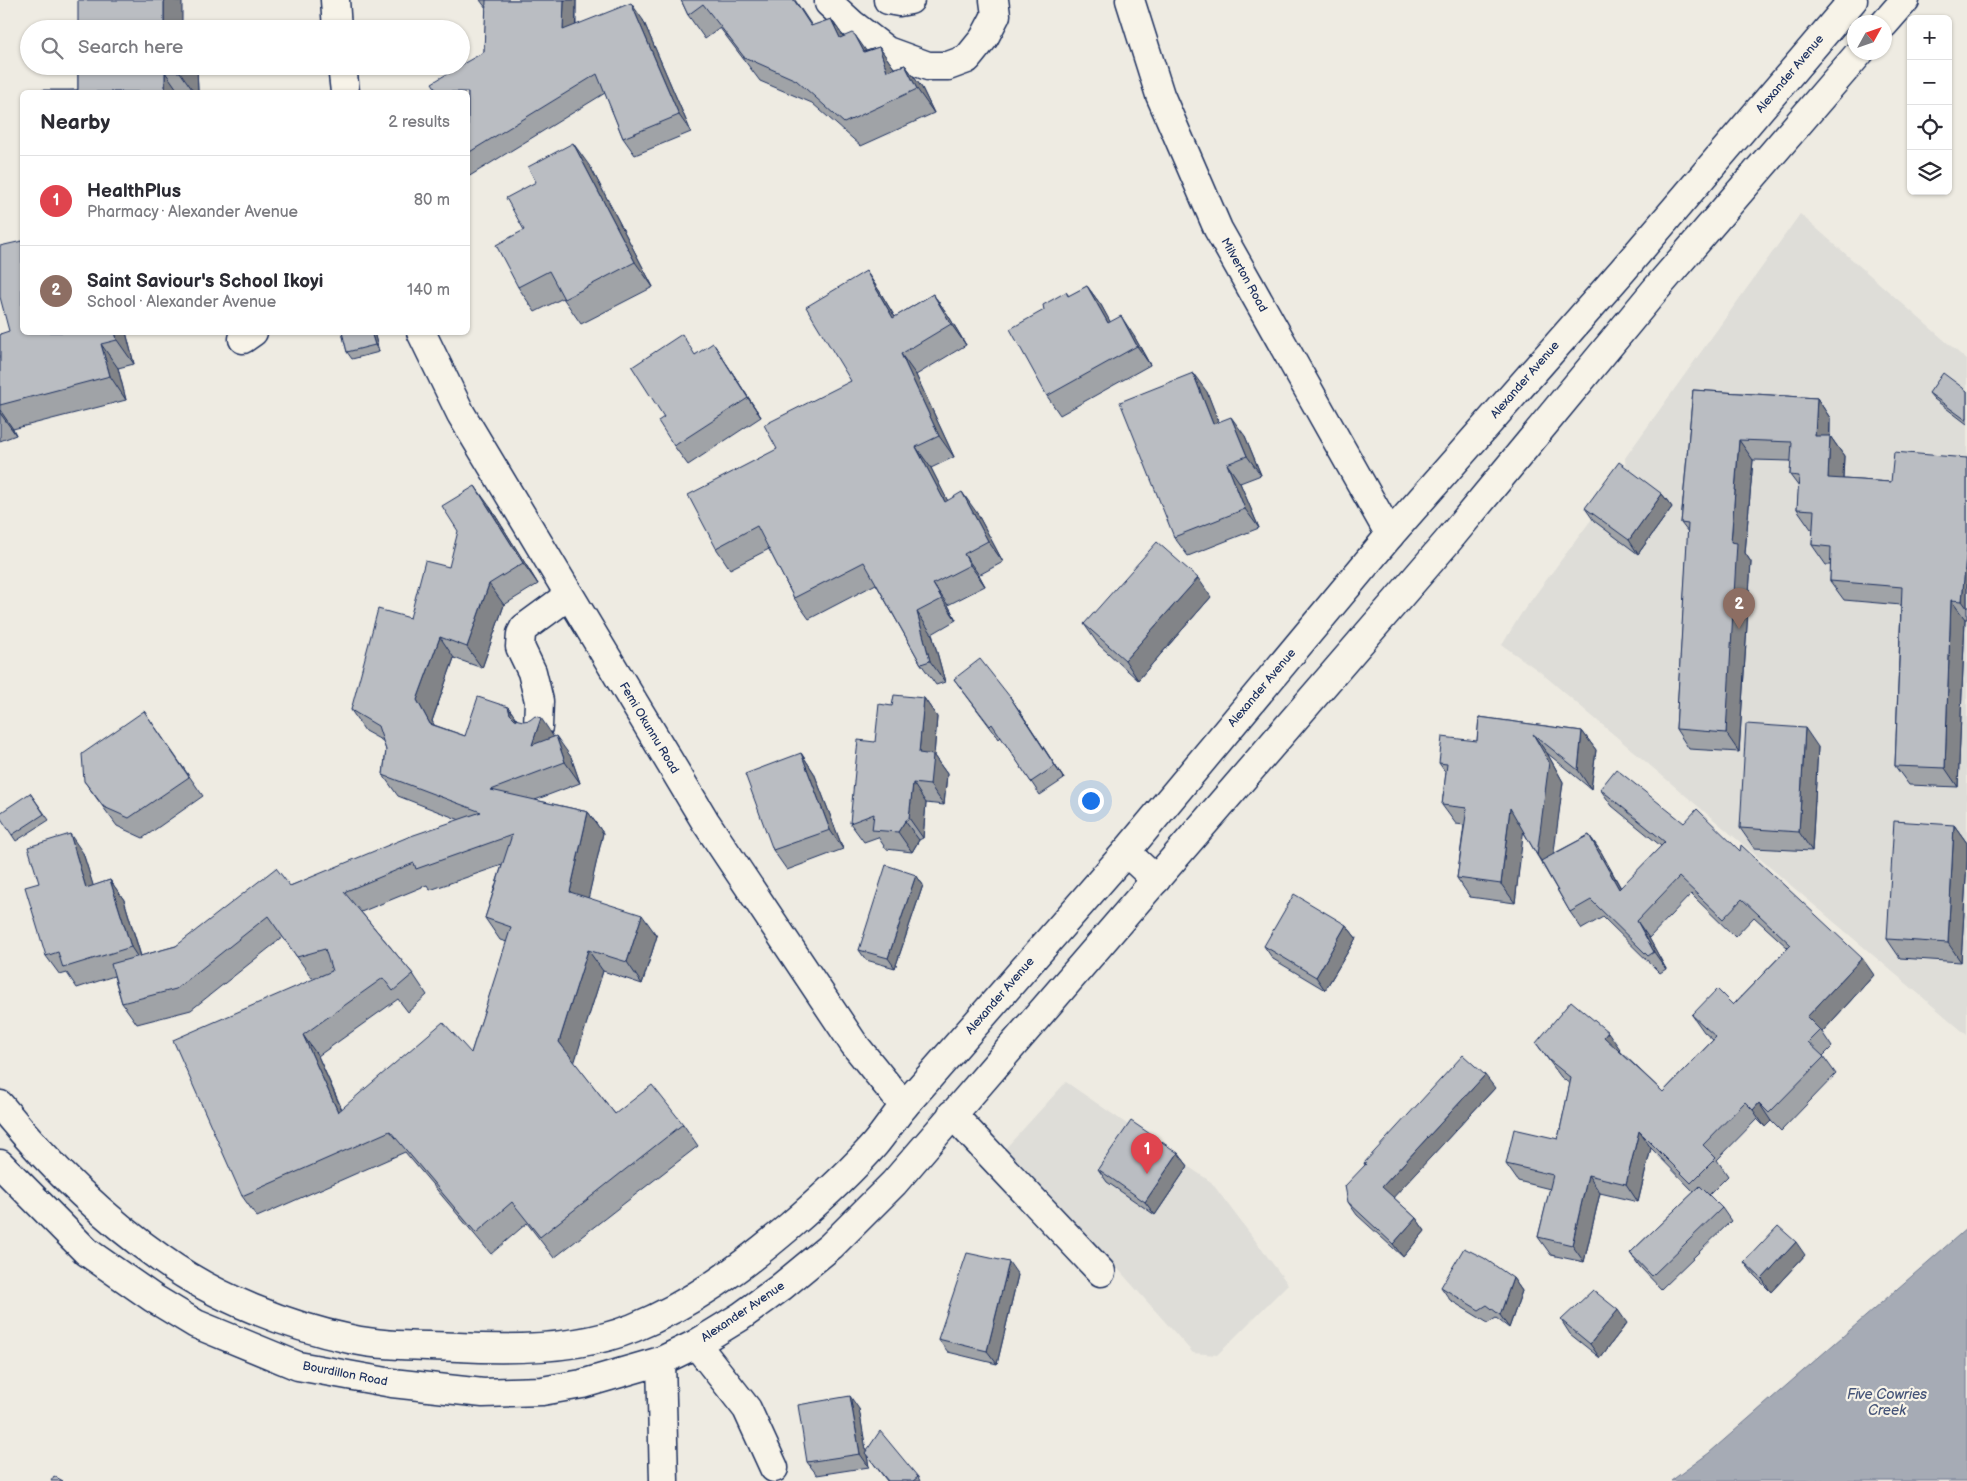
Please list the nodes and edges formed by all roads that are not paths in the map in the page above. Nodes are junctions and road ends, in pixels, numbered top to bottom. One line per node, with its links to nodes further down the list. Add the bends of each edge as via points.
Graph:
1 (335, 0): 10 (main road)
2 (829, 0): 5 (main road, via 852,24 887,51 928,66 948,66 967,59 984,38 996,15)
3 (888, 0): 4 (main road)
4 (910, 0)
5 (994, 0)
6 (1130, 0): 15 (main road, Milverton Road, via 1160,95 1218,229)
7 (1852, 0): 15 (main road, Alexander Avenue, via 1623,270)
8 (1905, 0): 9 (main road)
9 (1892, 15)
10 (336, 20)
11 (1853, 60): 19 (main road, Alexander Avenue, via 1656,289 1465,521)
12 (343, 75): 13 (main road)
13 (346, 90)
14 (422, 335): 16 (main road, Femi Okunnu Road, via 461,414)
15 (1390, 535): 18 (main road, Alexander Avenue)
16 (569, 595): 17 (main road, via 524,628 521,634 520,647 532,672 540,701); 21 (main road, Femi Okunnu Road, via 705,821 854,1044)
17 (538, 727)
18 (1126, 852): 19 (main road); 21 (main road, Alexander Avenue)
19 (1156, 880): 22 (main road, Alexander Avenue)
20 (0, 1105): 21 (main road, Alexander Avenue, via 50,1162 123,1229 164,1261 206,1286 249,1307 351,1339 403,1346 498,1349 590,1340 631,1329 717,1284 766,1246 838,1182 876,1143)
21 (904, 1106)
22 (952, 1114): 24 (main road); 25 (main road, Alexander Avenue, via 894,1183 831,1246 780,1288)
23 (0, 1164): 26 (main road, Bourdillon Road, via 87,1252 153,1298 196,1324 298,1366 392,1383 483,1393 542,1391 582,1384)
24 (1102, 1272)
25 (696, 1344): 26 (main road, Alexander Avenue); 27 (main road, via 747,1409)
26 (661, 1361): 28 (main road)
27 (774, 1468)
28 (664, 1481)

